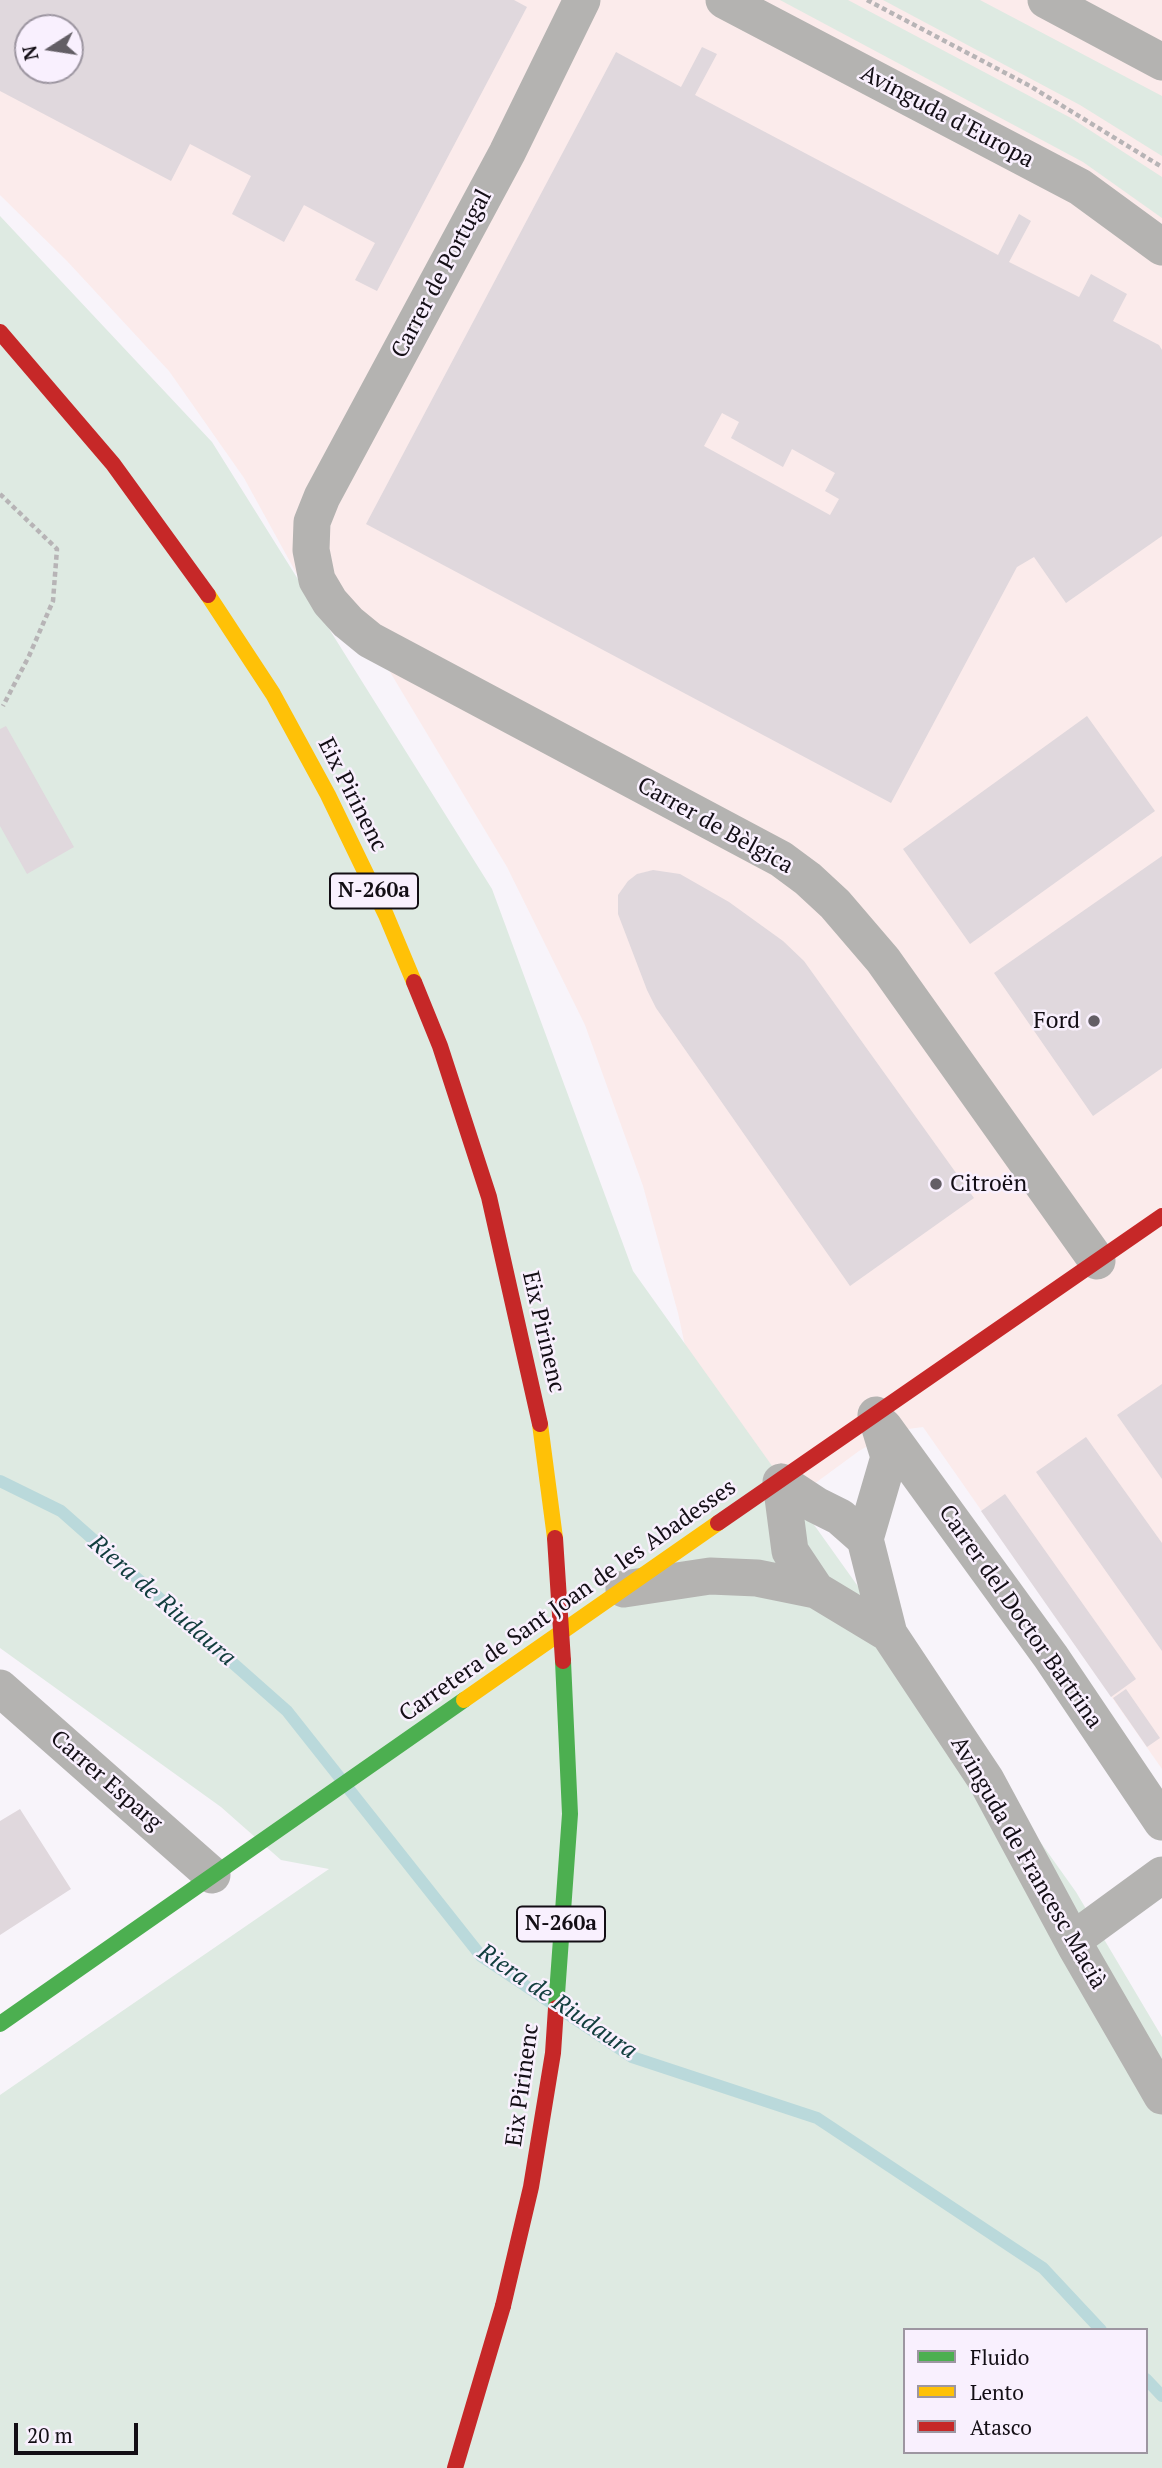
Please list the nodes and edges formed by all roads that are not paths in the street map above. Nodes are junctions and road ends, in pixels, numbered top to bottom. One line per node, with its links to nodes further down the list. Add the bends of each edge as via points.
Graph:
1 (582, 0): 7 (street, Carrer de Portugal, via 506,153 322,497 312,522)
2 (724, 0): 5 (street, Avinguda d'Europa, via 1080,187)
3 (1046, 0): 4 (street)
4 (1162, 62)
5 (1162, 247)
6 (0, 332): 23 (main road, Eix Pirinenc / N-260a, bridge, via 113,464 198,580 273,695 328,795 386,915 440,1046 489,1197 523,1342 555,1538 570,1814 553,2053 531,2187 503,2305)
7 (311, 550): 9 (street, Carrer de Bèlgica, via 317,580 330,602 370,640 781,859 808,879 883,960)
8 (1162, 1216): 9 (main road, Carretera de Sant Joan de les Abadesses)
9 (1097, 1261): 10 (main road, Carretera de Sant Joan de les Abadesses)
10 (876, 1415): 11 (main road, Carretera de Sant Joan de les Abadesses); 12 (street, via 889,1457); 17 (street, Carrer del Doctor Bartrina, via 1051,1657)
11 (781, 1482): 12 (street, via 840,1517); 13 (main road, Carretera de Sant Joan de les Abadesses); 14 (street, Avinguda de Francesc Macià, via 790,1551)
12 (865, 1539): 15 (street, Avinguda de Francesc Macià)
13 (624, 1589): 14 (street, Avinguda de Francesc Macià, via 710,1576 757,1578); 18 (main road, Carretera de Sant Joan de les Abadesses)
14 (816, 1590): 15 (street, Avinguda de Francesc Macià)
15 (889, 1634): 20 (street, Avinguda de Francesc Macià, via 986,1780)
16 (0, 1688): 18 (street, Carrer Esparg)
17 (1162, 1822)
18 (212, 1875): 21 (main road, Carretera de Sant Joan de les Abadesses)
19 (1162, 1875): 20 (street)
20 (1073, 1940): 22 (street, Avinguda de Francesc Macià)
21 (0, 2024)
22 (1162, 2096)
23 (455, 2468)

